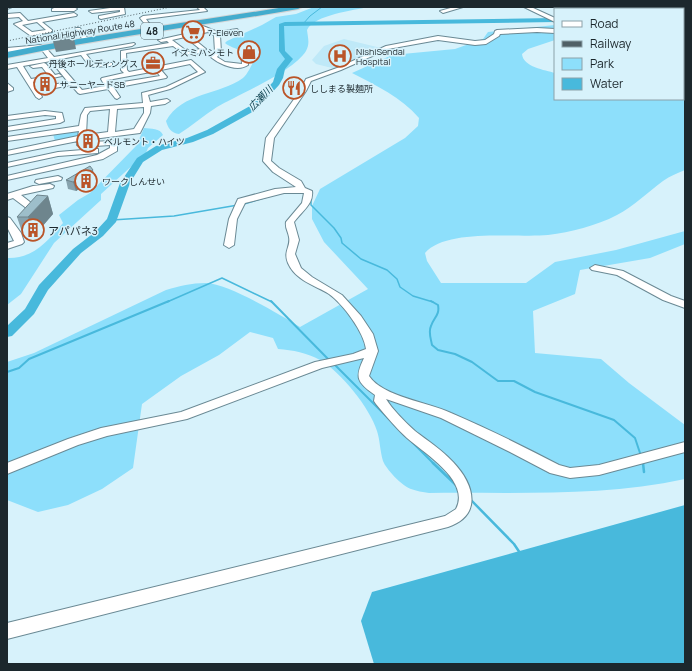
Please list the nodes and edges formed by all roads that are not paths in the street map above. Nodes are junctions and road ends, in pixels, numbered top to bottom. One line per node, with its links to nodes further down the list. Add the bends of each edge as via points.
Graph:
1 (8, 7): 15 (street)
2 (75, 7): 3 (street)
3 (82, 7)
4 (87, 7): 10 (street)
5 (196, 7): 11 (street)
6 (200, 7): 11 (street, via 204,11)
7 (298, 7): 21 (highway, National Highway Route 48 / 48)
8 (460, 7): 12 (street)
9 (527, 7): 19 (street)
10 (92, 11): 10 (street, via 102,18 123,13 122,8)
11 (173, 11): 23 (street, via 143,18); 24 (street, via 184,19)
12 (442, 11)
13 (54, 12): 14 (street); 18 (street); 22 (street, via 74,15 74,21)
14 (48, 13)
15 (8, 16): 16 (street)
16 (22, 16): 17 (street); 20 (street)
17 (28, 16)
18 (38, 20): 20 (street); 22 (street)
19 (554, 20)
20 (26, 22): 22 (street, via 17,24 31,34 50,30)
21 (197, 24): 24 (highway, National Highway Route 48 / 48); 27 (street)
22 (44, 26)
23 (148, 26)
24 (187, 26): 32 (highway, National Highway Route 48 / 48)
25 (78, 29): 32 (street)
26 (235, 30): 29 (street, via 238,32)
27 (207, 31): 29 (street); 30 (street)
28 (554, 31): 83 (street, via 497,32 498,35 486,42 438,38 386,48 308,80 270,138 268,161)
29 (217, 34): 34 (street, via 218,52 214,57 223,64 246,64)
30 (186, 35): 31 (street); 37 (street, via 203,49 187,54)
31 (167, 38): 33 (street); 38 (street)
32 (86, 40): 35 (highway, National Highway Route 48 / 48)
33 (174, 44): 37 (street); 41 (street, via 123,52)
34 (246, 44)
35 (43, 48): 36 (street); 39 (highway, National Highway Route 48 / 48); 40 (street)
36 (7, 50)
37 (181, 50): 41 (street)
38 (82, 53): 40 (street); 44 (street, via 92,66 103,67)
39 (7, 55)
40 (52, 58): 45 (street); 49 (street)
41 (124, 58): 50 (street, via 124,70)
42 (200, 60): 43 (street)
43 (191, 62): 48 (street); 48 (street, via 202,72)
44 (110, 64)
45 (20, 66): 46 (street); 51 (street, via 44,65); 52 (street)
46 (7, 67)
47 (160, 68): 48 (street)
48 (176, 73): 67 (street, via 168,88 144,94)
49 (66, 74): 51 (street); 60 (street, via 80,92)
50 (128, 74): 56 (street, via 157,69 164,77); 57 (street, via 104,79)
51 (53, 77): 52 (street)
52 (29, 81): 59 (street)
53 (70, 83): 55 (street)
54 (7, 85): 58 (street, via 11,89)
55 (55, 86): 59 (street); 61 (street)
56 (121, 86): 57 (street); 62 (street)
57 (110, 87): 60 (street); 64 (street)
58 (7, 90)
59 (35, 90): 63 (street)
60 (84, 91): 66 (street)
61 (61, 93)
62 (127, 93)
63 (39, 97)
64 (117, 97)
65 (167, 101): 67 (street)
66 (89, 103): 68 (street); 70 (street, via 84,115)
67 (148, 104): 68 (street); 72 (street, via 147,113 137,134)
68 (114, 107): 72 (street)
69 (7, 118): 71 (street, via 45,112 60,114 60,121)
70 (83, 128): 73 (street); 74 (street)
71 (7, 129)
72 (111, 135): 73 (street)
73 (80, 138): 75 (street, via 81,145 114,143 114,149); 76 (street)
74 (7, 139)
75 (111, 150): 77 (street, via 58,154); 78 (street, via 100,157)
76 (7, 153)
77 (7, 165)
78 (7, 178): 80 (street)
79 (58, 178): 82 (street, via 34,184)
80 (18, 186)
81 (50, 186): 82 (street)
82 (36, 188): 84 (street)
83 (301, 188): 87 (street, via 241,201 233,219); 91 (street, via 308,191 309,195 290,222 294,237 290,254 294,266 307,280 334,294 343,302 368,337)
84 (11, 196): 85 (street)
85 (36, 211)
86 (8, 226): 88 (street, via 16,232 19,242)
87 (229, 245)
88 (7, 246)
89 (595, 268): 90 (street, via 620,273)
90 (685, 305)
91 (372, 351): 92 (street, via 363,376 369,385); 94 (street, via 319,365 183,416 106,431)
92 (381, 393): 93 (street, via 445,415 555,469 570,473 599,470); 95 (street, via 380,401 418,440 441,458 460,480 465,492 465,501 464,510 459,515 440,523)
93 (685, 446)
94 (7, 469)
95 (7, 631)

